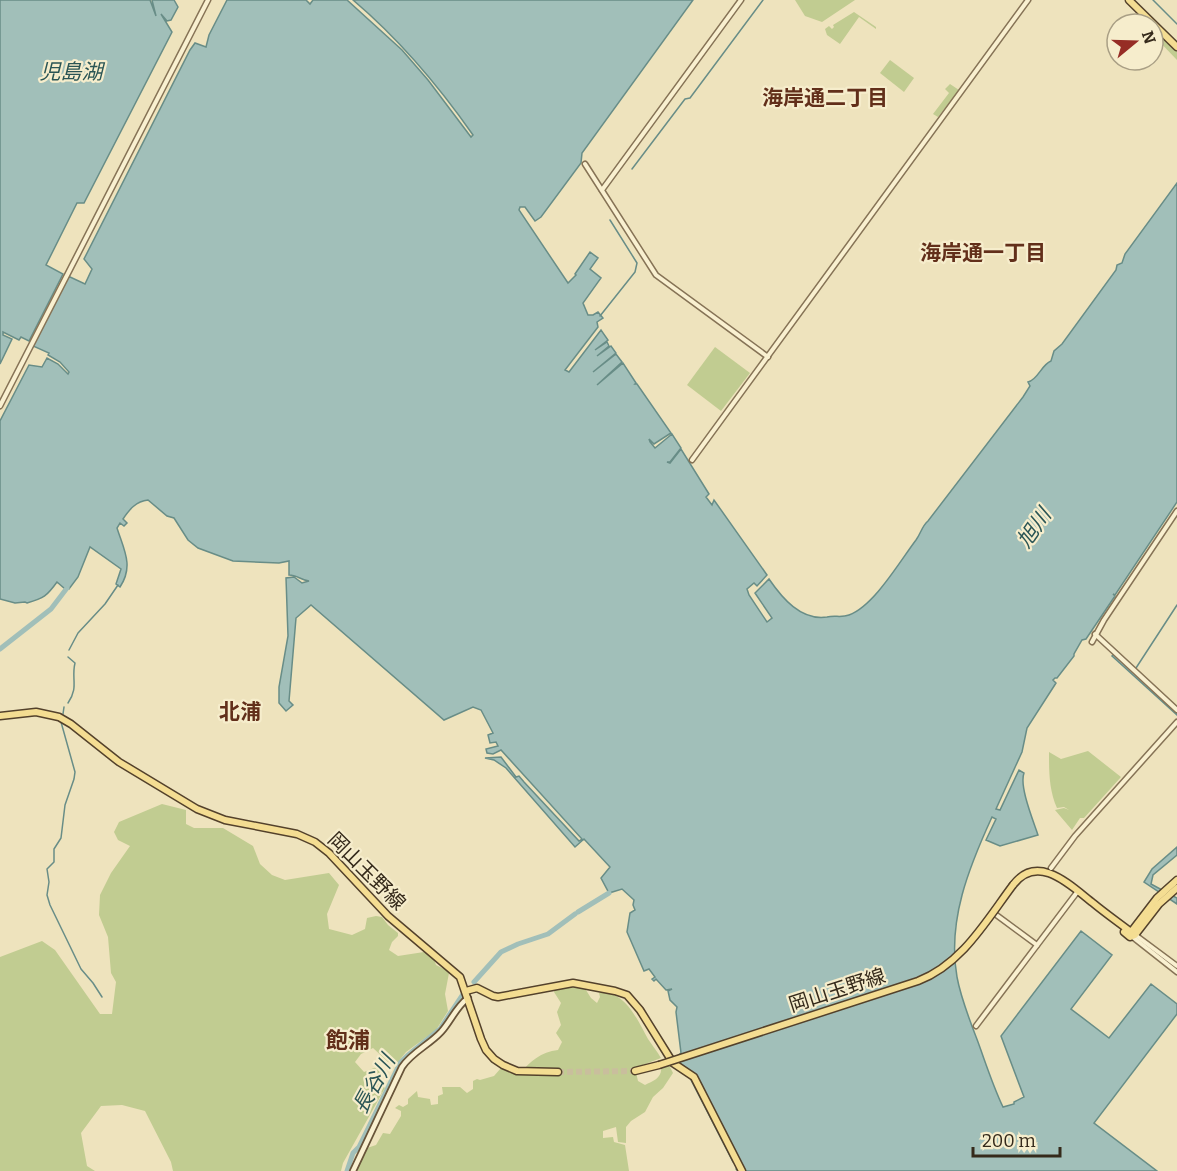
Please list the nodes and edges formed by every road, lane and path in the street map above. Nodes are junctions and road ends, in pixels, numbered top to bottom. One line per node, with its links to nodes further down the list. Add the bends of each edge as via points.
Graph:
1 (208, 0): 9 (street)
2 (741, 0): 7 (street)
3 (1028, 0): 8 (street)
4 (1129, 0): 5 (main road)
5 (1175, 45)
6 (585, 164): 7 (street)
7 (602, 190): 8 (street, via 656,275)
8 (768, 357): 10 (street)
9 (0, 406)
10 (692, 460)
11 (1177, 512): 12 (street)
12 (1095, 634): 13 (street); 14 (street)
13 (1092, 642)
14 (1177, 710)
15 (0, 716): 26 (main road, 岡山玉野線, via 36,712 58,717 119,762 197,809 225,820 297,834 315,842 388,916 456,971)
16 (1177, 722): 17 (street, via 1074,836)
17 (1051, 868)
18 (1177, 880): 22 (main road, via 1157,898)
19 (1177, 888): 22 (main road)
20 (1077, 893): 22 (main road, 岡山玉野線); 23 (street); 28 (main road, 岡山玉野線, bridge, via 1060,878 1041,871 1022,876 958,956 937,973)
21 (995, 914): 23 (street)
22 (1132, 934): 24 (street); 25 (street)
23 (1037, 945): 27 (street)
24 (1177, 966)
25 (1177, 972)
26 (467, 994): 29 (main road, 岡山玉野線, via 481,1039 494,1059 517,1071); 30 (main road, via 441,1033 402,1067); 31 (main road, via 477,988 498,997 573,983 627,995 673,1063 694,1077)
27 (976, 1026)
28 (635, 1071)
29 (558, 1072)
30 (353, 1171)
31 (742, 1171)

